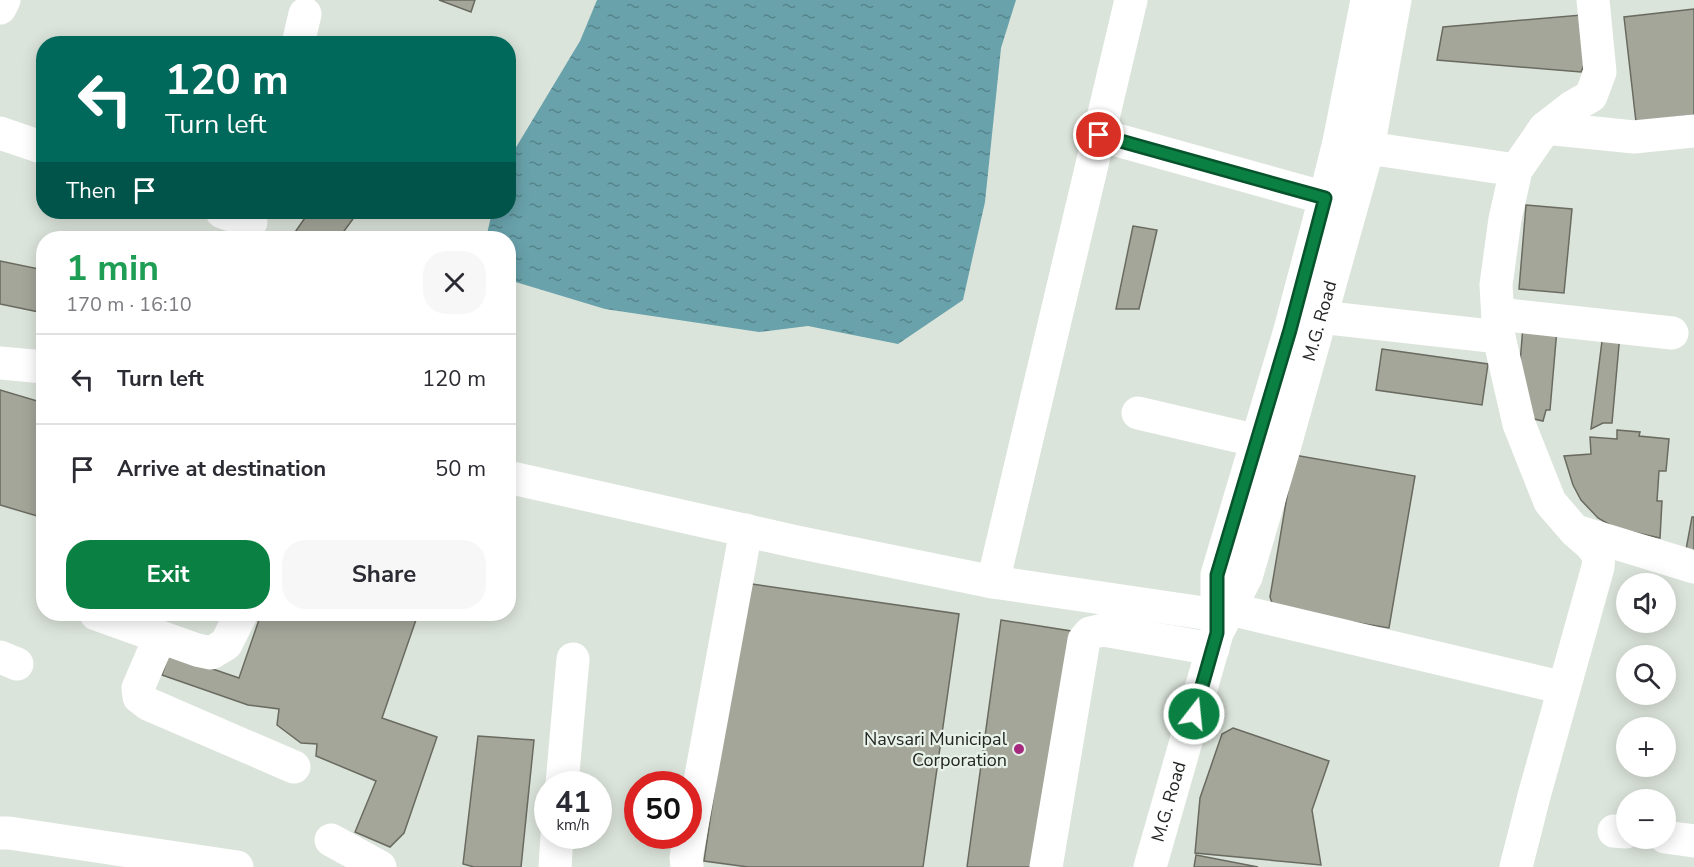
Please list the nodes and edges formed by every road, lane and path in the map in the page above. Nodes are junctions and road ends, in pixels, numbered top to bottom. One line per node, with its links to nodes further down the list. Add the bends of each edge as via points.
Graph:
1 (4, 0): 5 (street)
2 (1131, 0): 9 (street)
3 (1372, 0): 11 (street, M.G. Road); 13 (street, M.G. Road)
4 (1593, 0): 6 (street, via 1600,72 1591,96)
5 (0, 8)
6 (1545, 128): 7 (street, via 1635,137); 12 (street)
7 (1694, 131)
8 (0, 133): 10 (street)
9 (1099, 135): 13 (street); 25 (street)
10 (36, 145)
11 (1368, 148): 12 (street); 14 (street, M.G. Road)
12 (1516, 170): 15 (street, via 1497,274)
13 (1325, 198): 20 (street, M.G. Road)
14 (1320, 317): 15 (street); 28 (street, M.G. Road, via 1246,577)
15 (1499, 326): 16 (street); 23 (street, via 1519,424 1550,502)
16 (1672, 333)
17 (0, 363): 18 (street)
18 (36, 366)
19 (1138, 413): 20 (street)
20 (1258, 441): 28 (street, M.G. Road, via 1217,575)
21 (516, 479): 22 (street)
22 (746, 530): 25 (street); 42 (street)
23 (1575, 531): 24 (street); 31 (street, via 1599,555)
24 (1694, 567)
25 (993, 582): 28 (street)
26 (115, 621): 29 (street)
27 (238, 621): 29 (street, via 226,644 211,653)
28 (1219, 626): 31 (street); 43 (street, via 1103,630 1090,633 1084,640); 44 (street, M.G. Road)
29 (160, 637): 32 (street, via 138,688 139,697)
30 (573, 659): 33 (street)
31 (1564, 688): 45 (street)
32 (294, 767)
33 (563, 771)
34 (0, 833): 39 (street)
35 (1676, 839): 37 (street)
36 (331, 840): 40 (street)
37 (1694, 841)
38 (556, 849): 41 (street)
39 (237, 867)
40 (380, 867)
41 (555, 867)
42 (687, 867)
43 (1046, 867)
44 (1149, 867)
45 (1516, 867)

